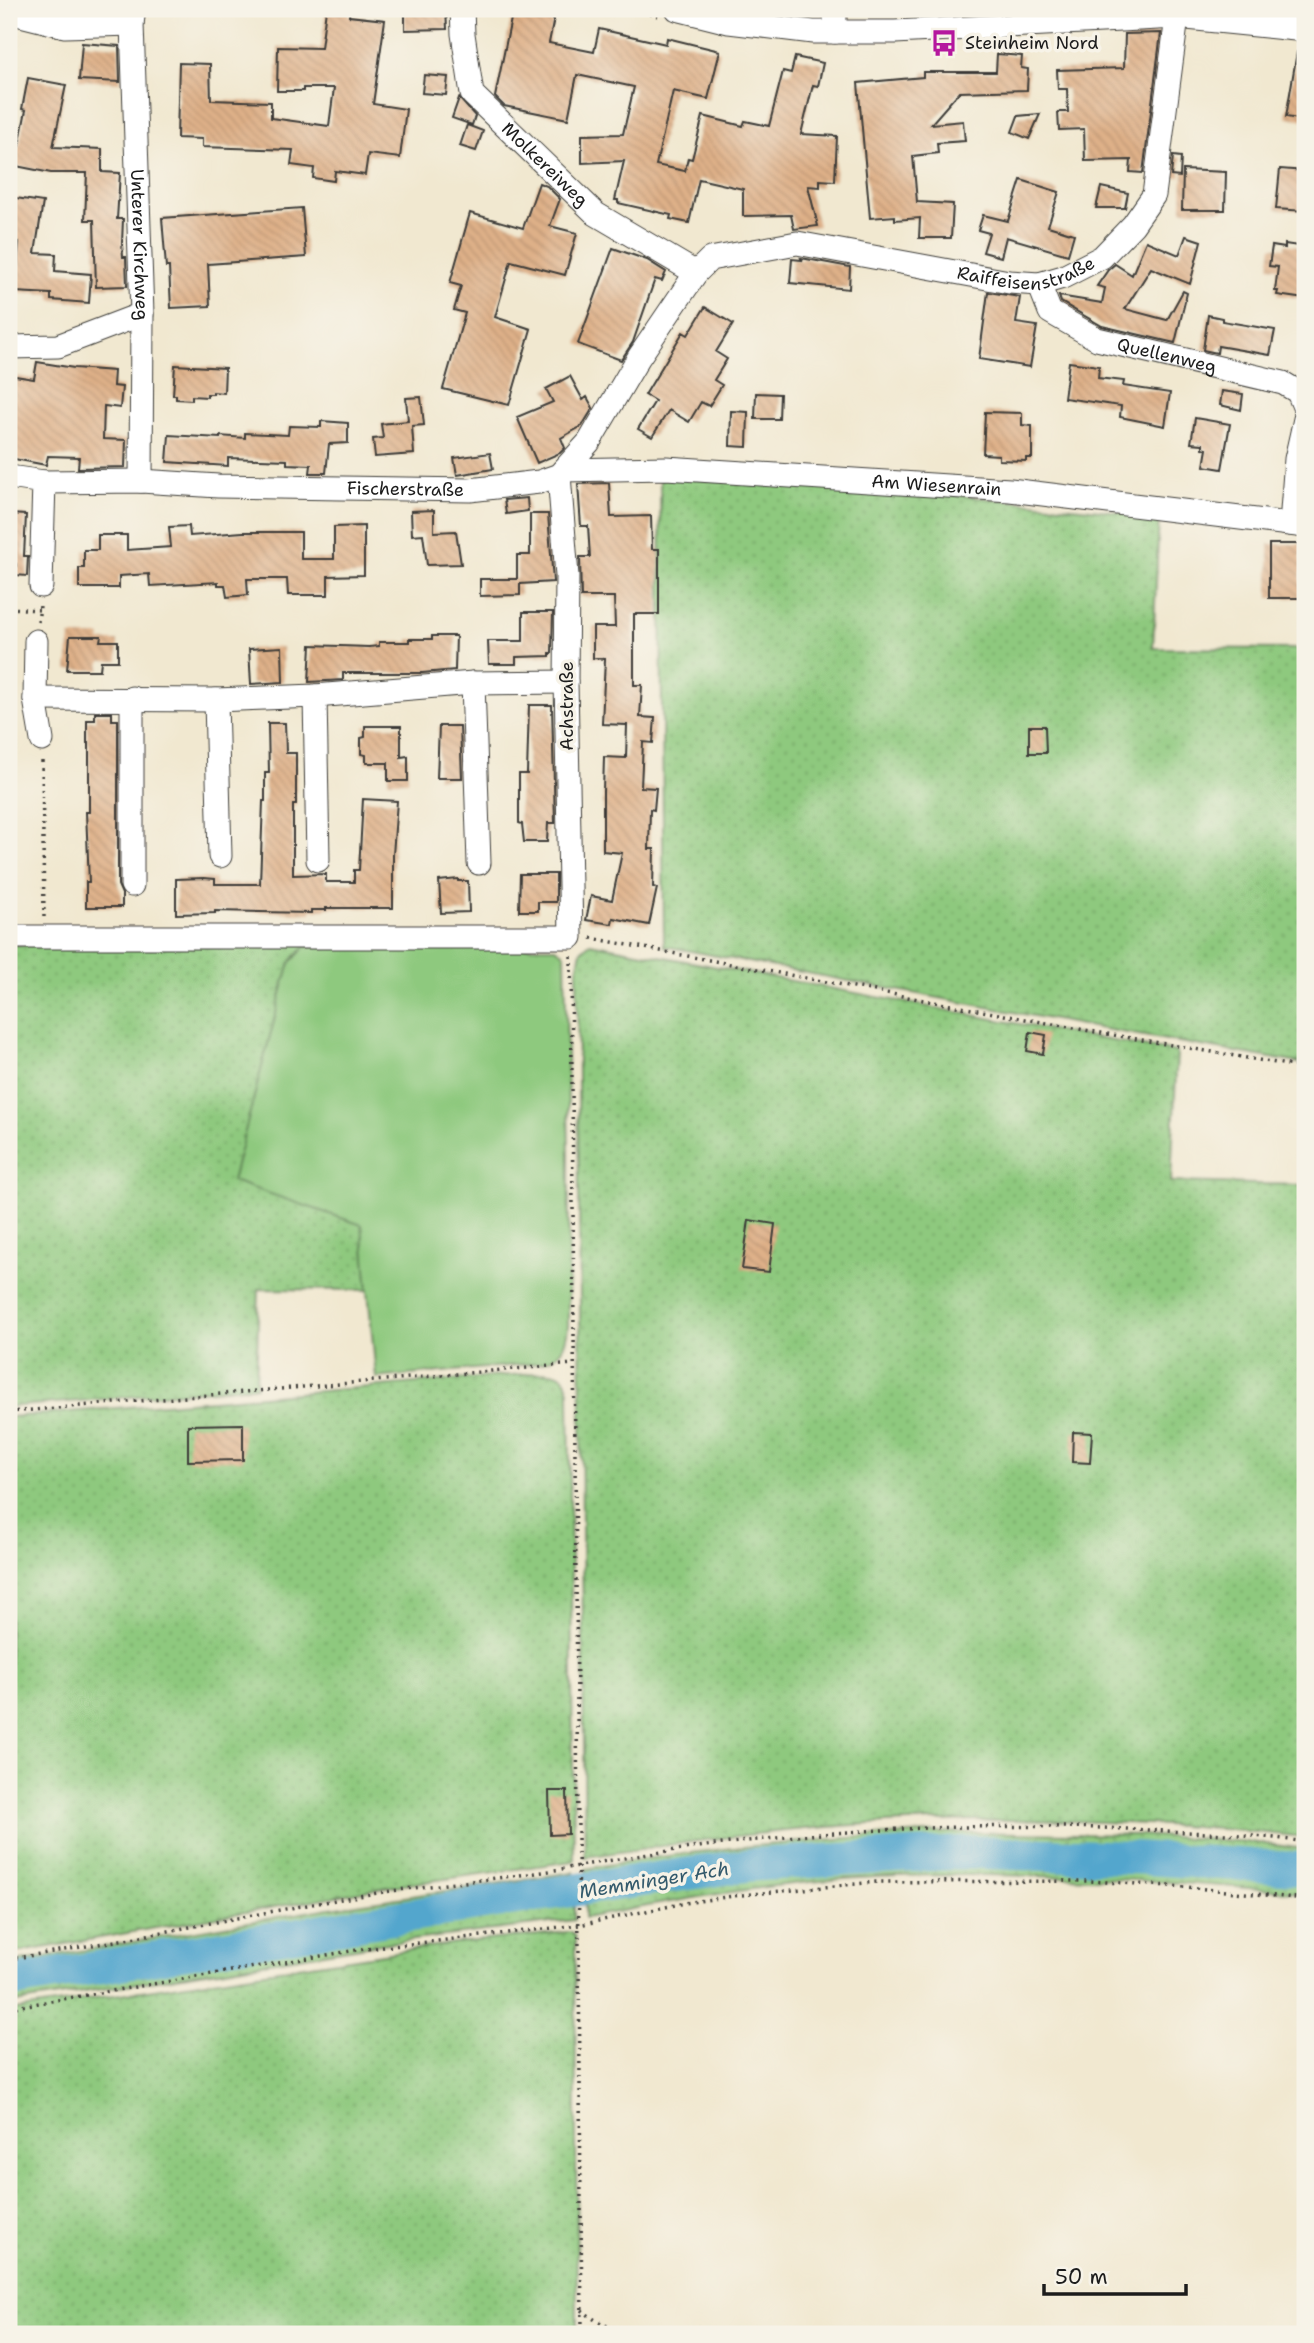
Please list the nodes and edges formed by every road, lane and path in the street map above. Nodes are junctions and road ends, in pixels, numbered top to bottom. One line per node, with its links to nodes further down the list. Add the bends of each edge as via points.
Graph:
1 (462, 9): 8 (street, Molkereiweg, via 472,94 596,214)
2 (677, 9): 6 (street, via 730,22 813,32)
3 (9, 12): 4 (street, via 65,26)
4 (133, 16): 10 (street, Unterer Kirchweg)
5 (1177, 17): 6 (street, via 895,32); 7 (street); 9 (street, Raiffeisenstraße, via 1154,195 1102,257)
6 (835, 20)
7 (1305, 30)
8 (696, 274): 9 (street, Raiffeisenstraße, via 710,259 797,243); 14 (street, via 589,442)
9 (1039, 284): 12 (street, Quellenweg, via 1050,312 1097,339 1283,383 1298,392)
10 (142, 314): 11 (street, via 58,346); 16 (street, Unterer Kirchweg)
11 (9, 347)
12 (1305, 410)
13 (1305, 419): 18 (street, via 1296,459)
14 (562, 472): 16 (street, Fischerstraße, via 539,482 470,490); 18 (street, Am Wiesenrain, via 666,468 1010,490); 23 (street, Achstraße)
15 (9, 477): 17 (street, Fischerstraße)
16 (141, 481): 17 (street, Fischerstraße)
17 (44, 482): 19 (street)
18 (1298, 525)
19 (41, 586): 21 (path)
20 (9, 608): 21 (path)
21 (39, 610): 22 (path)
22 (36, 641): 27 (street)
23 (566, 682): 24 (street); 36 (street, Achstraße)
24 (473, 683): 25 (street); 32 (street)
25 (315, 696): 28 (street); 31 (street)
26 (132, 698): 27 (street); 28 (street); 33 (street)
27 (35, 699): 29 (street)
28 (216, 700): 30 (street)
29 (42, 740): 35 (path)
30 (220, 856)
31 (318, 860)
32 (480, 863)
33 (132, 885)
34 (9, 937): 35 (street)
35 (44, 937): 36 (street)
36 (571, 937): 37 (path, via 592,937); 38 (path)
37 (1305, 1068)
38 (574, 1364): 39 (path); 41 (path)
39 (9, 1412)
40 (1305, 1842): 41 (path, via 1113,1829 954,1826 768,1839 625,1856)
41 (580, 1866): 43 (path); 44 (path, via 377,1894)
42 (1305, 1899): 43 (path, via 1090,1881 876,1882 708,1900)
43 (579, 1924): 45 (path, via 357,1950); 46 (path)
44 (9, 1959)
45 (9, 2008)
46 (582, 2310): 47 (path); 48 (path, via 608,2328)
47 (582, 2334)
48 (637, 2334)

